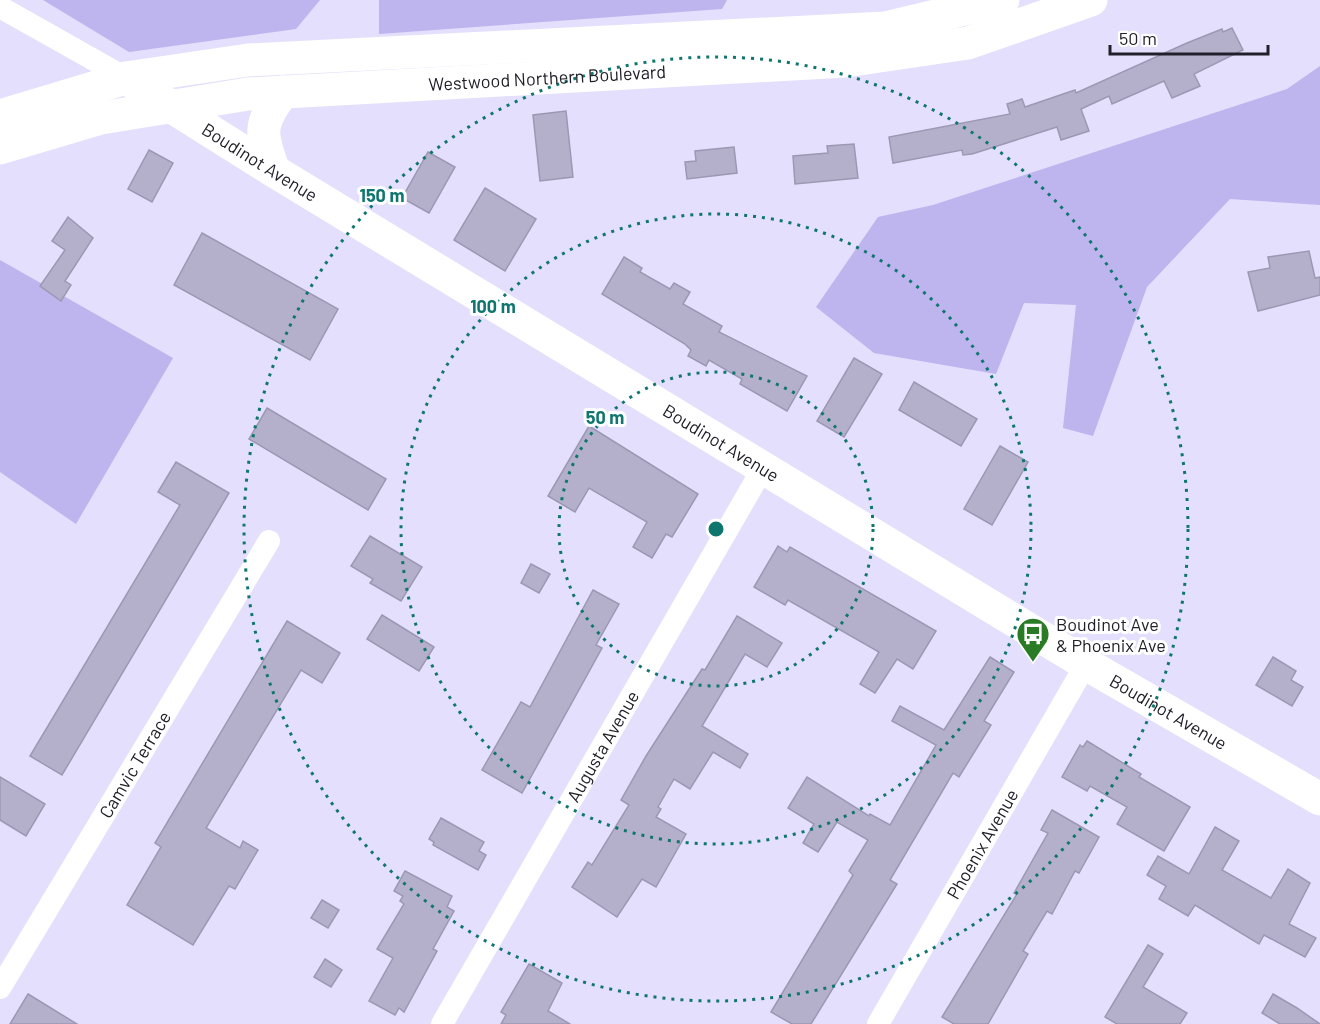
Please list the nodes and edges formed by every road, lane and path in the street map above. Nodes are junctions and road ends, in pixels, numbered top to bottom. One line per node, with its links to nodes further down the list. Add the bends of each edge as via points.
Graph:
1 (1003, 0): 4 (main road, Westwood Northern Boulevard, via 885,28)
2 (1092, 0): 5 (main road, Westwood Northern Boulevard, via 968,43 846,61)
3 (0, 7): 6 (street, Boudinot Avenue)
4 (686, 38): 5 (main road); 6 (main road, Westwood Northern Boulevard, via 248,60)
5 (686, 72): 7 (main road, Westwood Northern Boulevard)
6 (126, 78): 8 (main road, Boudinot Avenue); 9 (main road, Westwood Northern Boulevard)
7 (283, 92): 8 (main road, Westwood Northern Boulevard); 11 (main road, via 265,117 262,131)
8 (171, 107): 10 (main road, Westwood Northern Boulevard, via 101,118); 11 (main road, Boudinot Avenue)
9 (0, 116)
10 (0, 148)
11 (274, 171): 12 (main road, Boudinot Avenue)
12 (763, 468): 14 (main road, Boudinot Avenue); 17 (street, Augusta Avenue)
13 (269, 541): 16 (street, Camvic Terrace)
14 (1086, 664): 15 (main road, Boudinot Avenue); 18 (street, Phoenix Avenue)
15 (1320, 800)
16 (0, 988)
17 (442, 1024)
18 (878, 1024)

